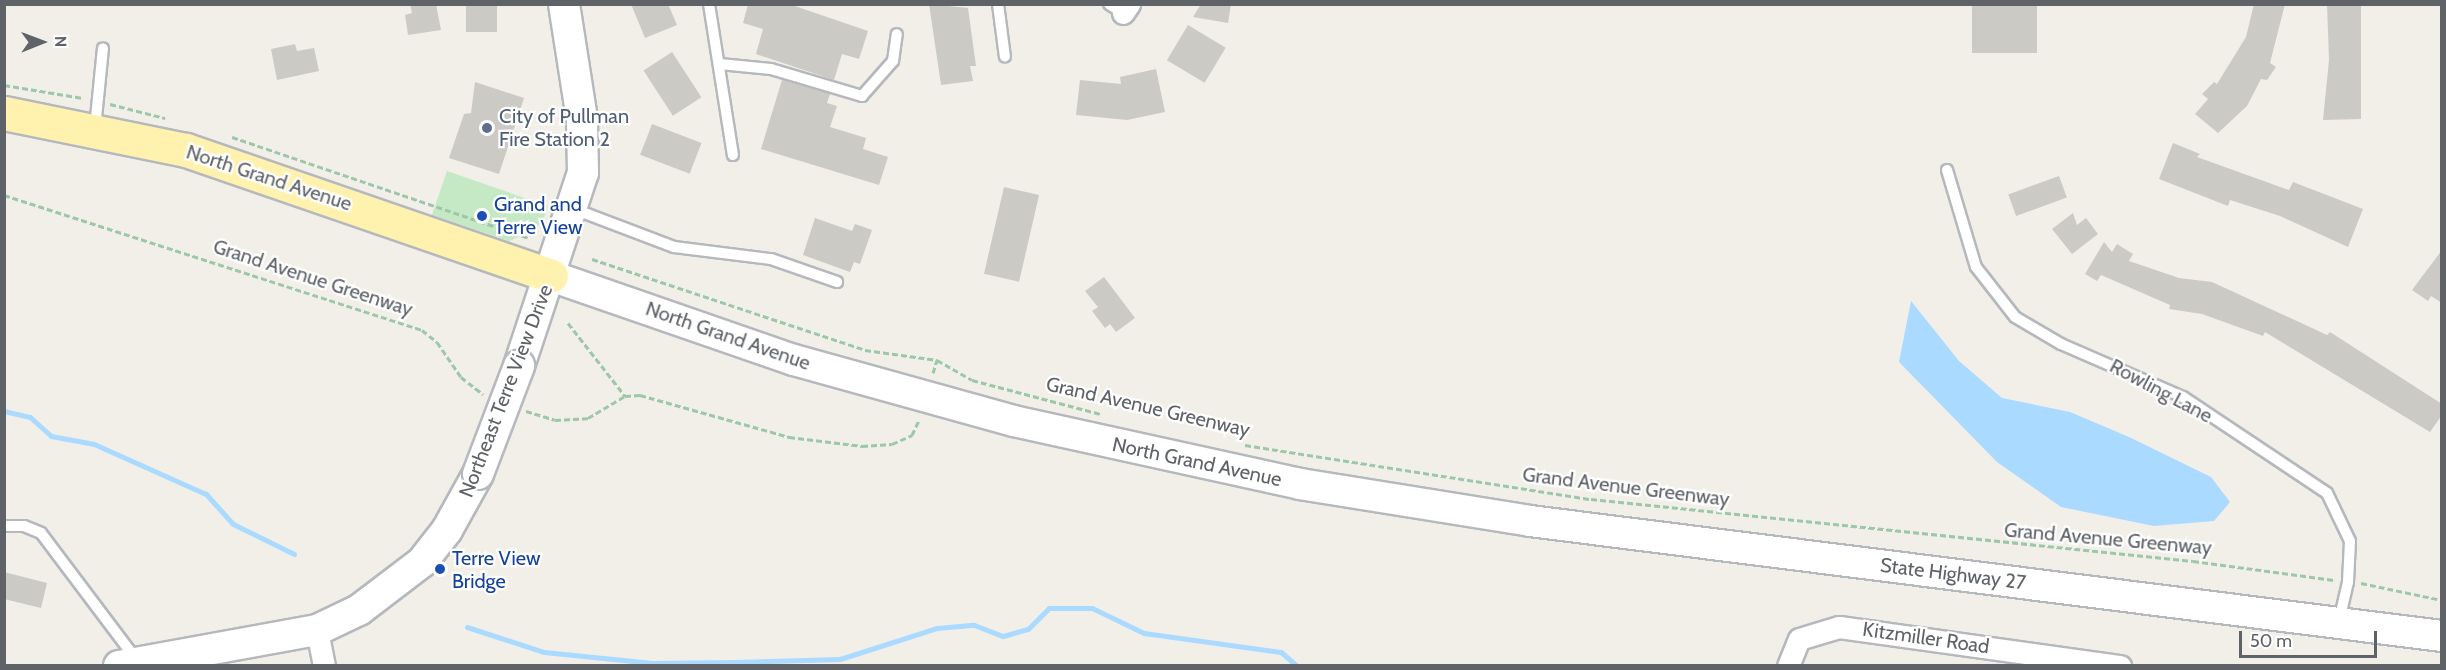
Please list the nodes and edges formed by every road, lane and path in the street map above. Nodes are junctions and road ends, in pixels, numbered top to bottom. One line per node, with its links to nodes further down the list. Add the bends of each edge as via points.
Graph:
1 (564, 4): 13 (main road, Northeast Terre View Drive, via 583,144 583,173)
2 (709, 4): 7 (lane)
3 (998, 4): 6 (lane)
4 (897, 34): 7 (lane, via 893,61 862,96 771,69)
5 (104, 48): 9 (lane)
6 (1005, 57)
7 (720, 64): 10 (lane)
8 (4, 113): 9 (main road, North Grand Avenue)
9 (95, 128): 15 (main road, North Grand Avenue, via 186,150 321,193)
10 (733, 155)
11 (1947, 170): 29 (lane, Rowling Lane, via 1973,259 1992,292 2015,317 2061,344 2183,398 2327,493 2350,542 2348,582)
12 (4, 195): 19 (path, Grand Avenue Greenway, via 422,330 475,391)
13 (573, 209): 15 (main road, Northeast Terre View Drive); 16 (lane, via 674,247 771,259)
14 (592, 259): 21 (path, Grand Avenue Greenway, via 865,350 937,360 972,380)
15 (551, 276): 24 (main road, North Grand Avenue, via 794,360 1014,421 1188,462); 30 (main road, Northeast Terre View Drive, bridge, via 478,474 447,530 422,562 359,610)
16 (837, 282)
17 (568, 323): 18 (path)
18 (625, 396): 20 (path, via 588,418 568,420 544,418); 22 (path, via 640,395 789,437 831,444 892,444 912,435)
19 (495, 399)
20 (514, 406)
21 (1103, 414)
22 (922, 416)
23 (1235, 443): 26 (path, Grand Avenue Greenway, via 1419,476 1591,499 2193,561)
24 (1466, 512): 29 (main road, State Highway 27)
25 (4, 526): 32 (lane, via 24,526 47,540)
26 (2324, 579)
27 (2368, 584): 28 (path)
28 (2442, 600)
29 (2339, 622): 31 (main road, State Highway 27)
30 (317, 630): 32 (main road, Northeast Terre View Drive); 33 (street)
31 (2442, 636)
32 (128, 664)
33 (324, 666)
34 (1788, 666): 35 (street, Kitzmiller Road, via 1799,639 1839,627)
35 (2120, 666)

